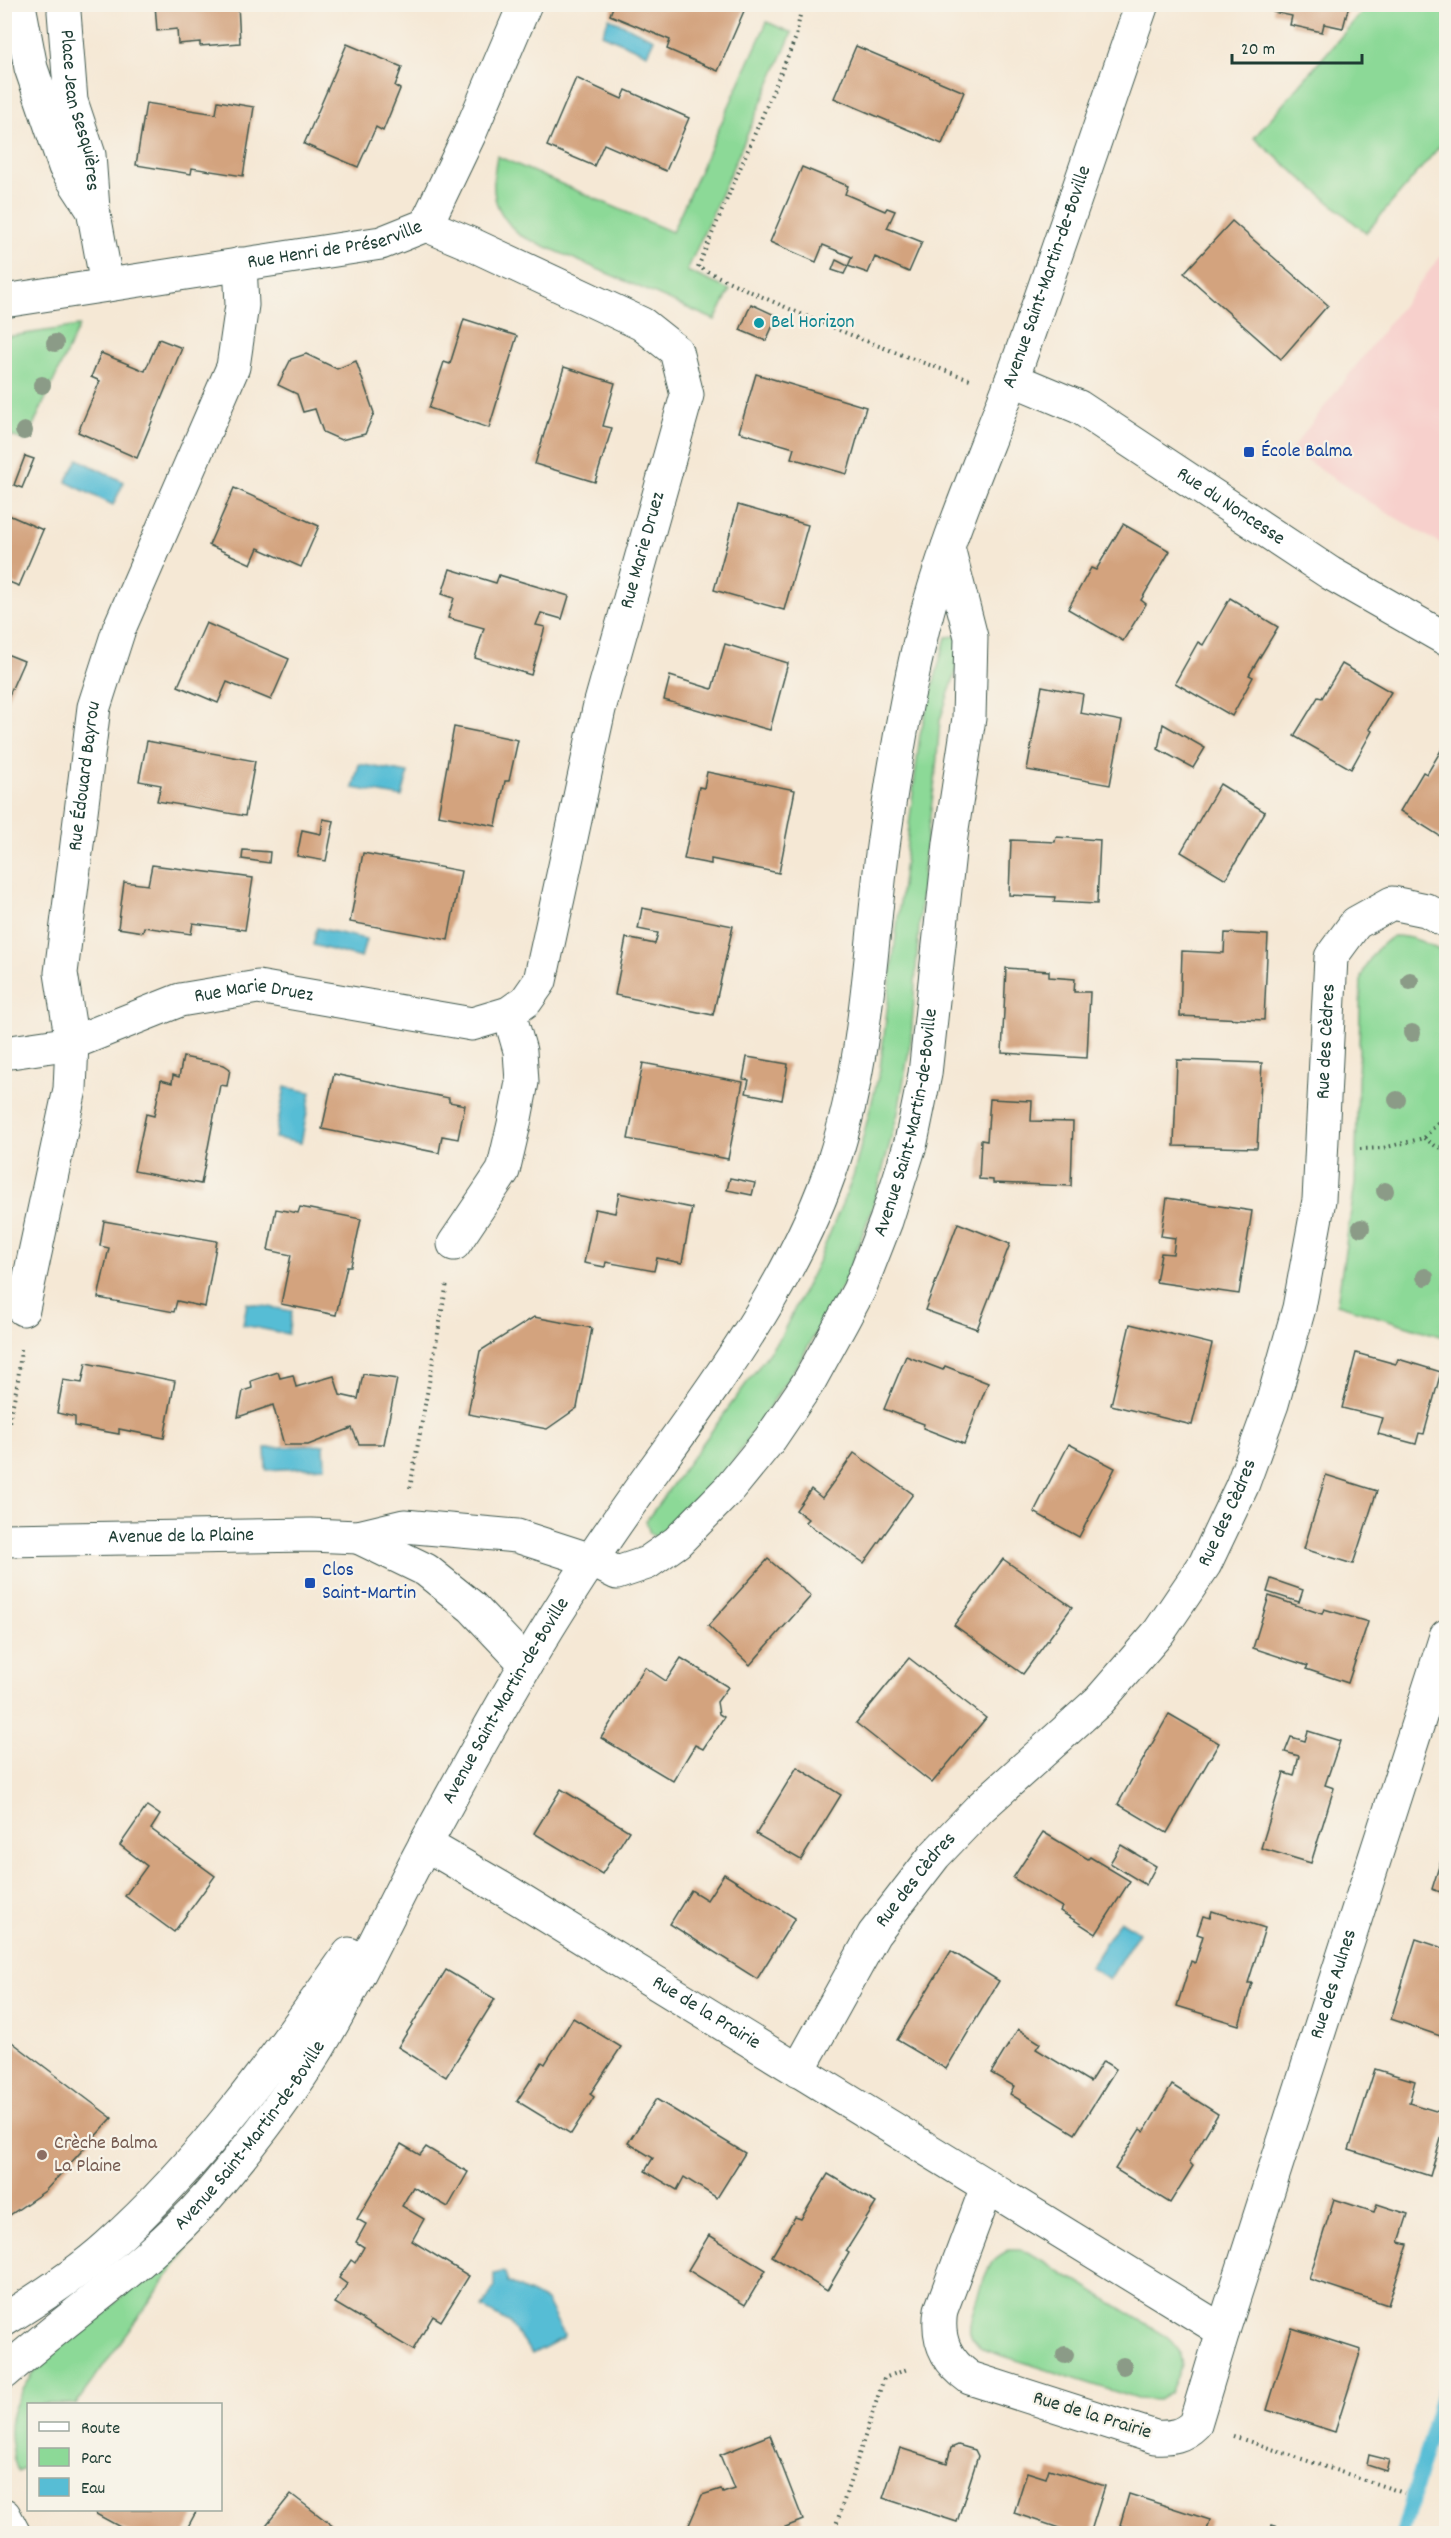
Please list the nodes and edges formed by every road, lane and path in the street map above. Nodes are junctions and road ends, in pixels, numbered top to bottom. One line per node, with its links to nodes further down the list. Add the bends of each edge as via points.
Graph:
1 (525, 4): 7 (street, Rue Henri de Préserville)
2 (802, 4): 11 (path, via 796,37 698,267 919,362 981,382)
3 (1142, 4): 11 (street, Avenue Saint-Martin-de-Boville)
4 (17, 7): 5 (street, Place Jean Sesquières, via 46,19); 6 (street, Place Jean Sesquières, via 31,68 65,167)
5 (68, 8): 6 (street, Place Jean Sesquières, via 71,101 89,155)
6 (93, 209): 9 (street, Place Jean Sesquières)
7 (426, 225): 8 (street, Rue Henri de Préserville, via 381,243); 15 (street, Rue Marie Druez, via 642,324 676,351 687,395 599,709 540,981 526,1001)
8 (240, 264): 9 (street, Rue Henri de Préserville); 16 (street, Rue Édouard Bayrou, via 242,305 233,367 119,629 94,707 61,973)
9 (107, 285): 10 (street, Rue Henri de Préserville)
10 (4, 301)
11 (1012, 380): 12 (street, Avenue Saint-Martin-de-Boville); 13 (street, Rue du Noncesse, via 1079,407 1330,573)
12 (948, 547): 28 (street, Avenue Saint-Martin-de-Boville, via 924,625 902,731 853,1080 835,1158 805,1233 757,1319); 28 (street, Avenue Saint-Martin-de-Boville, via 971,637 969,718 925,1074 911,1142 886,1221 859,1290 810,1380 730,1488 677,1542 647,1563 617,1573)
13 (1446, 639)
14 (1446, 921): 21 (street, Rue des Cèdres, via 1426,910 1392,903 1356,923 1331,957)
15 (509, 1013): 16 (street, Rue Marie Druez, via 472,1024 258,987 180,1000); 22 (street, via 520,1051 521,1072 503,1171)
16 (72, 1043): 17 (street, Rue Marie Druez); 23 (street, Rue Édouard Bayrou, via 70,1089)
17 (4, 1053)
18 (1446, 1114): 19 (path)
19 (1424, 1138): 20 (path); 21 (path, via 1383,1148)
20 (1446, 1148)
21 (1322, 1153): 32 (street, Rue des Cèdres, via 1319,1200 1299,1308 1272,1404 1242,1486 1205,1564 1160,1632 1123,1676 1066,1733 980,1808 928,1863 874,1934)
22 (454, 1244): 25 (path)
23 (23, 1309): 24 (path, via 18,1381)
24 (4, 1445)
25 (411, 1484)
26 (358, 1538): 27 (street, Avenue de la Plaine, via 311,1535); 28 (street, Avenue de la Plaine, via 404,1526 517,1536); 30 (street, Avenue de la Plaine, via 426,1570 472,1607)
27 (4, 1540)
28 (591, 1560): 30 (street, Avenue Saint-Martin-de-Boville)
29 (1446, 1636): 35 (street, Rue des Aulnes)
30 (526, 1664): 31 (street, Avenue Saint-Martin-de-Boville)
31 (425, 1844): 32 (street, Rue de la Prairie); 34 (street, Avenue Saint-Martin-de-Boville, via 301,2024 178,2177 107,2247); 37 (street, Avenue Saint-Martin-de-Boville, via 325,2038 204,2201 129,2270)
32 (798, 2071): 33 (street, Rue de la Prairie)
33 (987, 2187): 35 (street, Rue de la Prairie); 36 (street, via 941,2310 939,2326)
34 (4, 2320)
35 (1222, 2331): 38 (street)
36 (946, 2355): 38 (street, Rue de la Prairie, via 970,2378 1155,2437 1180,2435); 42 (path, via 884,2378)
37 (4, 2373)
38 (1195, 2424): 39 (path)
39 (1404, 2493)
40 (4, 2515): 41 (street)
41 (14, 2534)
42 (833, 2534)

